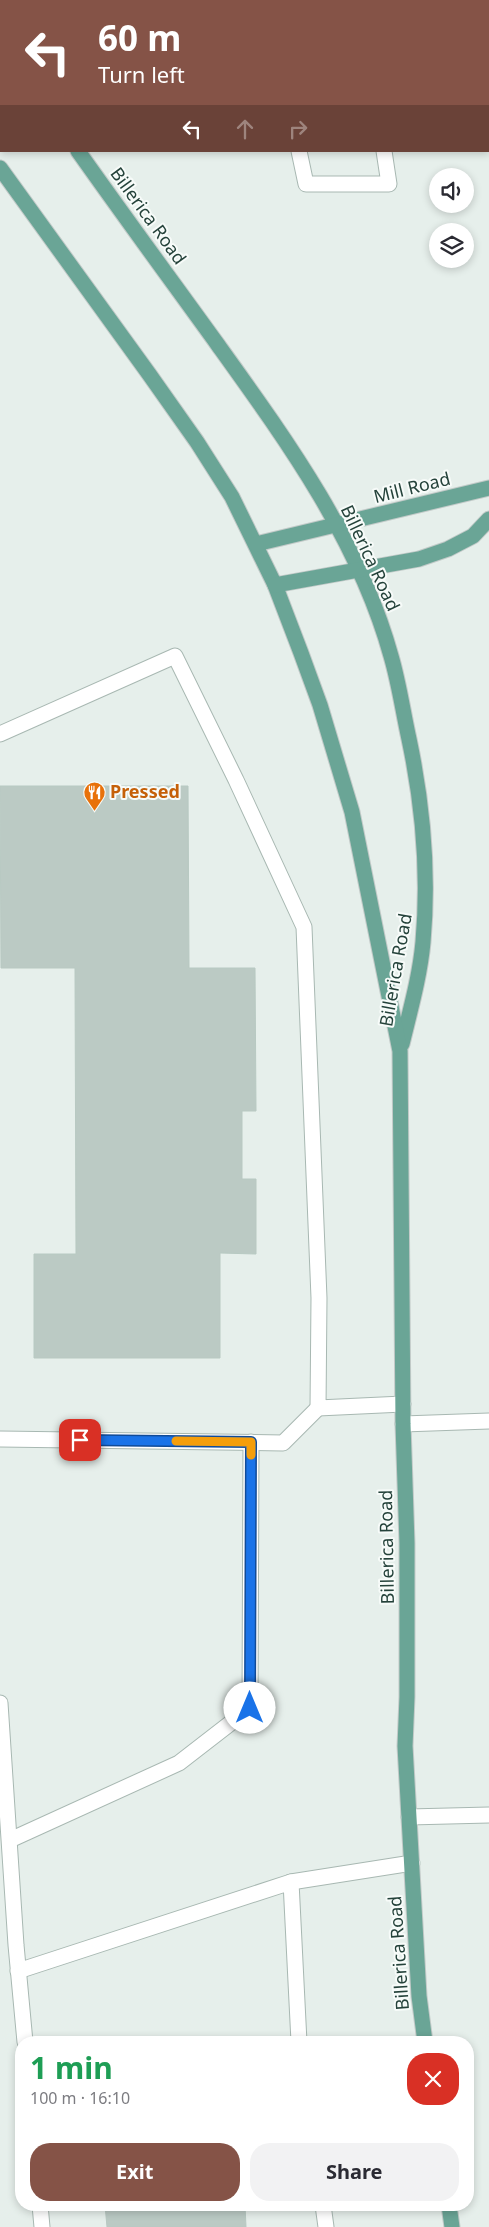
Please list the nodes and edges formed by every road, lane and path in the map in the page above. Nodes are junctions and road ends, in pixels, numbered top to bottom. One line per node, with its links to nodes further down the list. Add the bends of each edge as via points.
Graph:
1 (79, 152): 7 (main road, Billerica Road, via 276,424)
2 (300, 152): 3 (street, via 306,184 389,184)
3 (384, 152)
4 (0, 168): 8 (main road, Billerica Road, via 197,442 232,497)
5 (489, 488): 7 (main road, Mill Road)
6 (489, 519): 9 (main road, via 474,536 448,549 419,559)
7 (336, 525): 8 (main road, Mill Road); 9 (main road, Billerica Road)
8 (256, 544): 10 (main road, Billerica Road)
9 (359, 570): 10 (main road); 12 (main road, Billerica Road, via 391,656 415,770 424,839 426,902 423,945)
10 (275, 585): 12 (main road, Billerica Road, via 320,705 352,812)
11 (0, 734): 14 (street, via 175,656 236,780 304,927 319,1298)
12 (400, 1051): 13 (main road, Billerica Road)
13 (403, 1404): 14 (street); 16 (main road, Billerica Road)
14 (318, 1408): 18 (street, via 283,1443)
15 (489, 1421): 16 (street)
16 (403, 1424): 21 (main road, Billerica Road, via 407,1552 405,1746)
17 (0, 1439): 18 (street)
18 (251, 1442): 22 (street, via 250,1708 179,1764)
19 (0, 1702): 22 (street)
20 (489, 1815): 21 (street)
21 (409, 1817): 23 (main road, Billerica Road)
22 (10, 1840): 25 (street)
23 (412, 1863): 24 (street); 28 (main road, Billerica Road, via 419,1996)
24 (291, 1882): 25 (street); 27 (street)
25 (18, 1971): 26 (street)
26 (24, 2036)
27 (299, 2036)
28 (425, 2036)
29 (41, 2211): 32 (street)
30 (324, 2211): 33 (street)
31 (450, 2211): 34 (main road)
32 (42, 2227)
33 (326, 2227)
34 (452, 2227)

